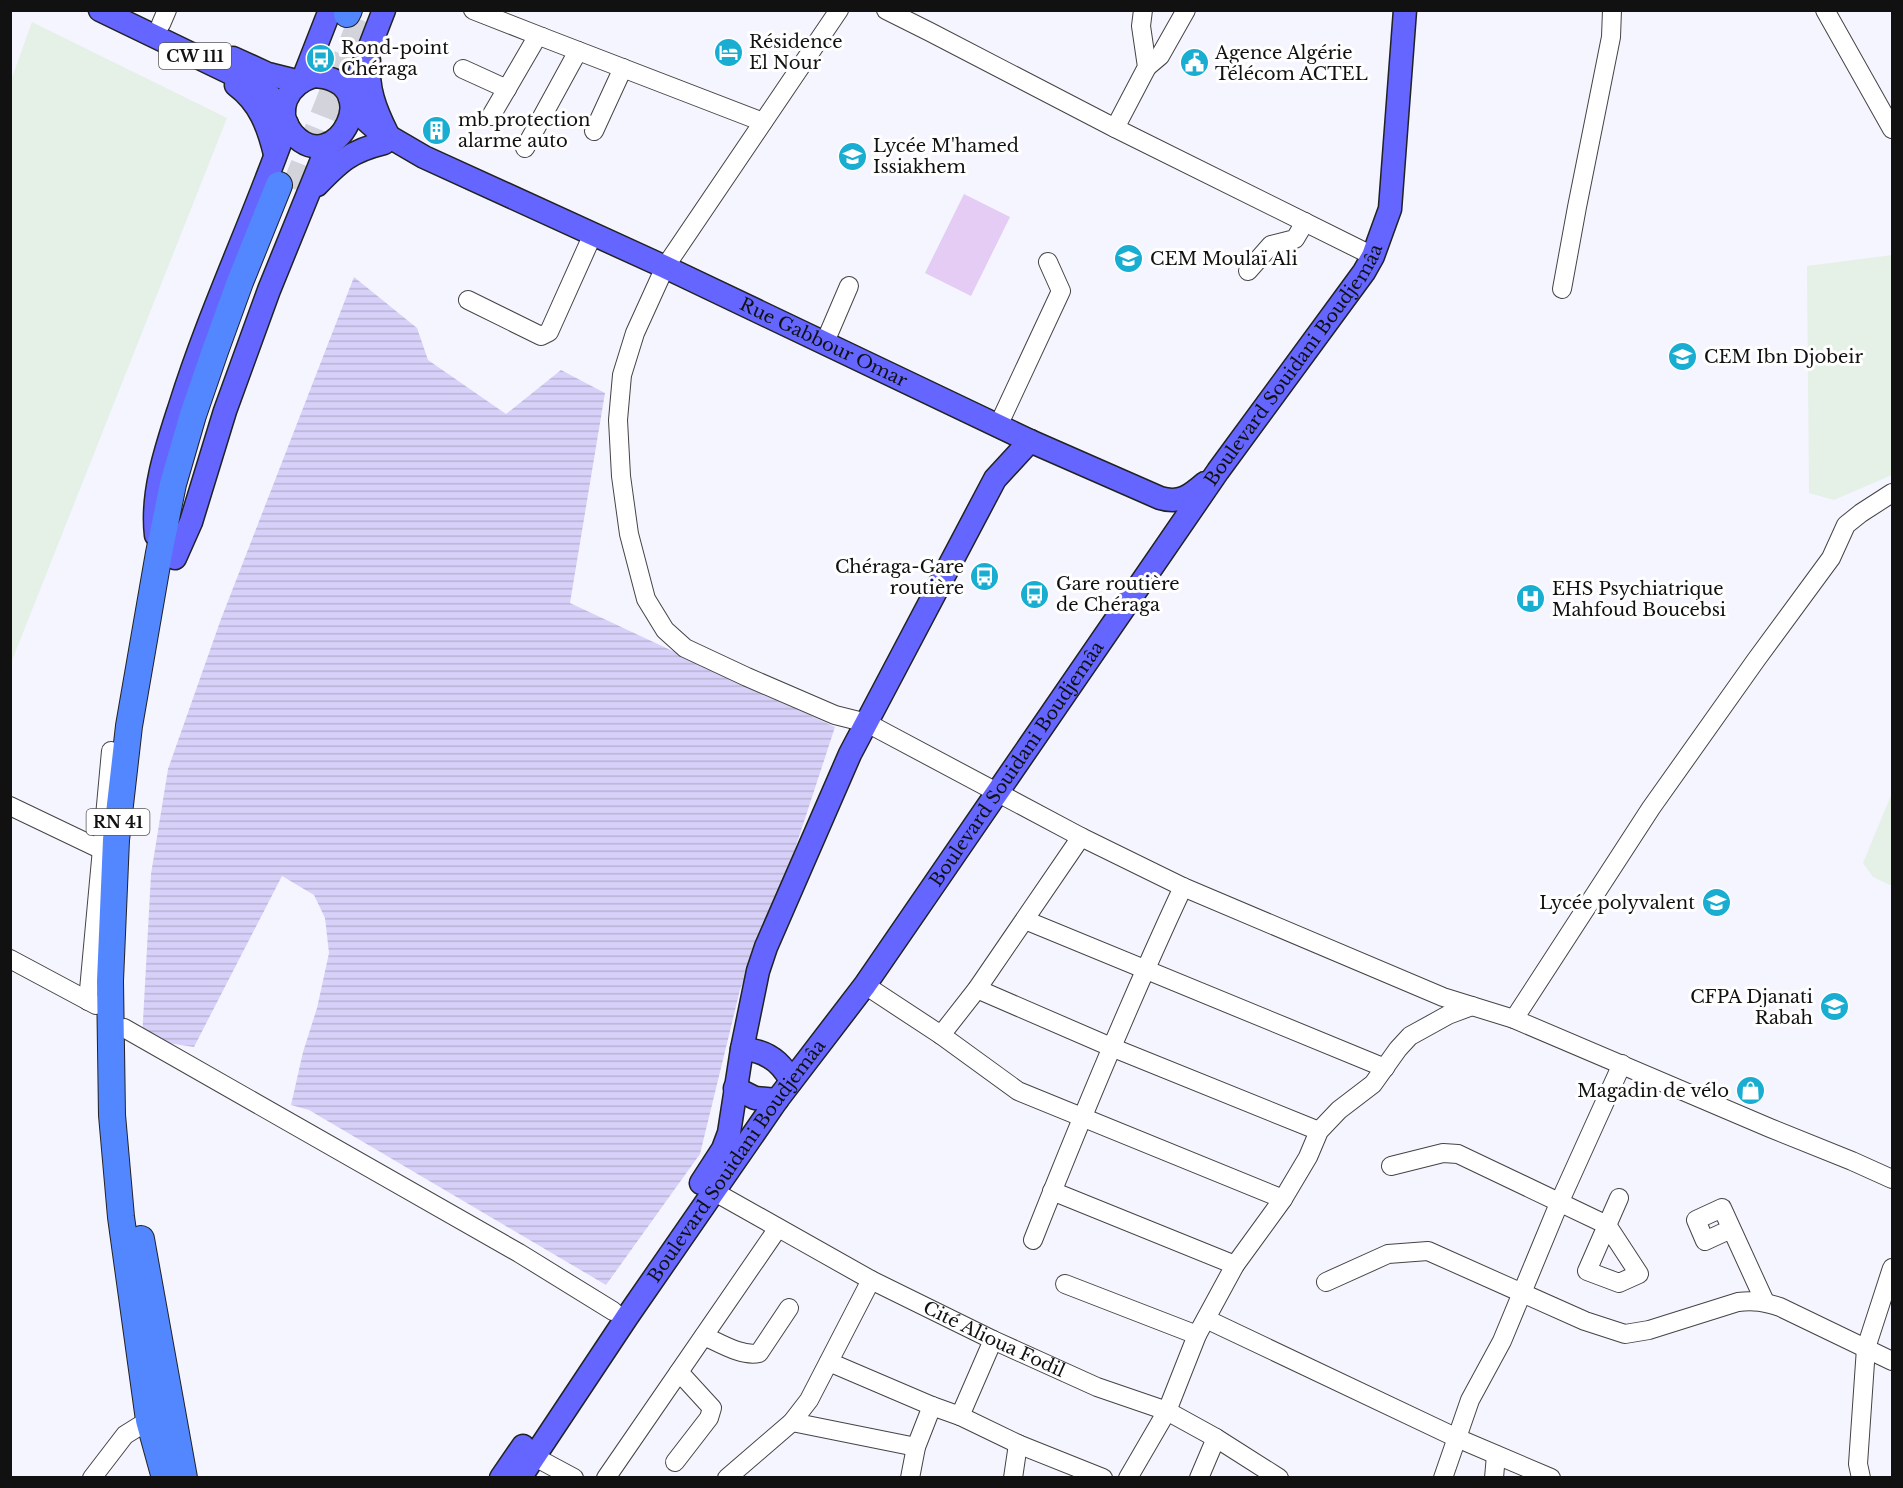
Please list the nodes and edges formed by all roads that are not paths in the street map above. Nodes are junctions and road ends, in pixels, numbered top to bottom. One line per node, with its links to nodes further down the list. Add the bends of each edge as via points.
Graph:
1 (100, 10): 16 (main road, CW 111)
2 (133, 10): 12 (main road, CW 111)
3 (473, 10): 13 (street)
4 (839, 10): 25 (street)
5 (886, 10): 26 (street)
6 (1143, 10): 17 (street, via 1141,26)
7 (1186, 10): 17 (street, via 1160,56)
8 (1405, 10): 36 (main road, Boulevard Souidani Boudjemâa, via 1389,209)
9 (1612, 10): 41 (street, via 1611,37)
10 (1825, 10): 27 (street)
11 (357, 11): 14 (main road); 20 (main road)
12 (164, 17): 20 (main road, CW 111, via 258,70)
13 (542, 37): 15 (street); 21 (street, via 537,37)
14 (370, 48): 22 (main road); 29 (main road, via 371,96)
15 (578, 51): 18 (street); 31 (street)
16 (201, 59): 24 (main road, CW 111, via 269,95); 32 (main road, via 253,100 267,124)
17 (1147, 67): 26 (street)
18 (623, 68): 25 (street); 28 (street)
19 (463, 69): 21 (street)
20 (302, 81): 22 (main road, via 314,76 336,81); 24 (main road, via 287,97)
21 (507, 89): 23 (street)
22 (351, 99): 29 (main road, Rue Gabbour Omar); 30 (main road, via 348,125)
23 (491, 116)
24 (286, 117): 30 (main road, via 299,140 318,146); 32 (main road)
25 (763, 122): 38 (street)
26 (1115, 128): 34 (street)
27 (1893, 129)
28 (594, 131)
29 (386, 140): 30 (main road, Rue Gabbour Omar); 33 (main road, via 344,158); 35 (main road, Rue Gabbour Omar)
30 (333, 142): 33 (main road)
31 (525, 148)
32 (275, 154): 50 (main road, via 199,347 174,423 156,501 156,528)
33 (294, 189): 50 (highway, RN 41, via 208,417)
34 (1305, 222): 36 (street); 39 (street, via 1295,239 1271,245)
35 (593, 234): 38 (main road, Rue Gabbour Omar); 42 (street, via 549,332 541,336)
36 (1373, 256): 46 (main road, Boulevard Souidani Boudjemâa)
37 (1048, 262): 44 (street, via 1061,291)
38 (665, 267): 43 (main road, Rue Gabbour Omar); 51 (street, via 634,333 622,375 618,420 629,534 646,599 665,630 685,648 835,715)
39 (1248, 271)
40 (849, 286): 43 (street)
41 (1562, 289)
42 (468, 300)
43 (825, 342): 44 (main road, Rue Gabbour Omar)
44 (998, 426): 45 (main road, Rue Gabbour Omar)
45 (1030, 441): 48 (main road, Rue Gabbour Omar); 51 (main road, via 995,479)
46 (1218, 471): 48 (main road, Rue Gabbour Omar, via 1182,499); 49 (main road, Boulevard Souidani Boudjemâa)
47 (1893, 493): 65 (street, via 1846,525 1831,558 1651,808)
48 (1160, 498): 49 (main road, via 1167,509)
49 (1172, 540): 53 (main road, Boulevard Souidani Boudjemâa)
50 (167, 556): 64 (highway, RN 41, via 127,899)
51 (867, 723): 53 (street); 68 (main road, via 766,947)
52 (111, 751): 56 (street)
53 (998, 792): 55 (street); 61 (main road, Boulevard Souidani Boudjemâa)
54 (10, 806): 56 (street)
55 (1082, 837): 57 (street); 58 (street)
56 (102, 850): 64 (street)
57 (1183, 887): 60 (street); 63 (street)
58 (1025, 920): 60 (street); 62 (street)
59 (10, 959): 64 (street)
60 (1144, 970): 67 (street); 70 (street)
61 (866, 985): 66 (street); 71 (main road, Boulevard Souidani Boudjemâa)
62 (977, 989): 66 (street); 67 (street)
63 (1472, 1006): 65 (street); 70 (street, via 1410,1036)
64 (107, 1014): 94 (street); 105 (highway, RN 41, via 121,1217); 116 (highway, RN 41, via 128,1122 137,1215)
65 (1514, 1019): 69 (street)
66 (941, 1035): 74 (street, via 1018,1091)
67 (1111, 1047): 74 (street); 75 (street)
68 (742, 1049): 71 (main road, via 775,1060); 72 (main road)
69 (1622, 1064): 77 (street); 82 (street)
70 (1385, 1068): 75 (street, via 1373,1084)
71 (790, 1081): 73 (main road, Boulevard Souidani Boudjemâa)
72 (735, 1088): 73 (main road, via 755,1098); 94 (main road, Boulevard Souidani Boudjemâa, via 731,1124 723,1149)
73 (777, 1100): 78 (main road, Boulevard Souidani Boudjemâa)
74 (1081, 1118): 79 (street); 81 (street)
75 (1319, 1131): 81 (street)
76 (1391, 1166): 82 (street, via 1443,1153 1458,1154)
77 (1893, 1179)
78 (713, 1191): 83 (street, Cité Alioua Fodil); 112 (main road, Boulevard Souidani Boudjemâa)
79 (1052, 1191): 85 (street); 86 (street)
80 (1619, 1198): 82 (street, via 1607,1225)
81 (1283, 1199): 86 (street)
82 (1560, 1202): 91 (street)
83 (778, 1228): 88 (street, Cité Alioua Fodil); 96 (street)
84 (1731, 1229): 92 (street)
85 (1033, 1240)
86 (1235, 1265): 95 (street)
87 (1893, 1268): 98 (street)
88 (871, 1280): 97 (street, Cité Alioua Fodil); 100 (street)
89 (1326, 1282): 91 (street, via 1389,1254 1428,1251)
90 (1065, 1284): 95 (street)
91 (1523, 1293): 92 (street, via 1624,1334 1738,1302); 108 (street, via 1470,1400)
92 (1765, 1302): 98 (street)
93 (789, 1308): 96 (street, via 759,1353 744,1352)
94 (613, 1311): 117 (main road, Boulevard Souidani Boudjemâa)
95 (1201, 1327): 103 (street); 108 (street)
96 (704, 1336): 101 (street)
97 (993, 1341): 103 (street, Cité Alioua Fodil, via 1097,1387); 104 (street)
98 (1866, 1348): 99 (street); 131 (street, via 1857,1464)
99 (1893, 1361)
100 (829, 1362): 102 (street); 106 (street)
101 (679, 1372): 113 (street, via 711,1408 709,1418); 120 (street)
102 (932, 1406): 104 (street); 110 (street)
103 (1167, 1411): 107 (street, Cité Alioua Fodil); 125 (street)
104 (960, 1416): 109 (street)
105 (149, 1420): 114 (street, via 125,1435); 115 (highway, RN 41)
106 (792, 1422): 110 (street); 121 (street)
107 (1216, 1438): 126 (street); 127 (street, Cité Alioua Fodil)
108 (1456, 1438): 111 (street); 128 (street)
109 (1018, 1444): 123 (street); 124 (street)
110 (916, 1448): 122 (street)
111 (1496, 1455): 129 (street); 130 (street)
112 (533, 1456): 118 (main road, Boulevard Souidani Boudjemâa); 119 (street)
113 (675, 1462)
114 (92, 1478)
115 (165, 1478)
116 (184, 1478)
117 (501, 1478)
118 (520, 1478)
119 (574, 1478)
120 (606, 1478)
121 (727, 1478)
122 (910, 1478)
123 (1013, 1478)
124 (1103, 1478)
125 (1128, 1478)
126 (1199, 1478)
127 (1280, 1478)
128 (1443, 1478)
129 (1494, 1478)
130 (1551, 1478)
131 (1861, 1478)

